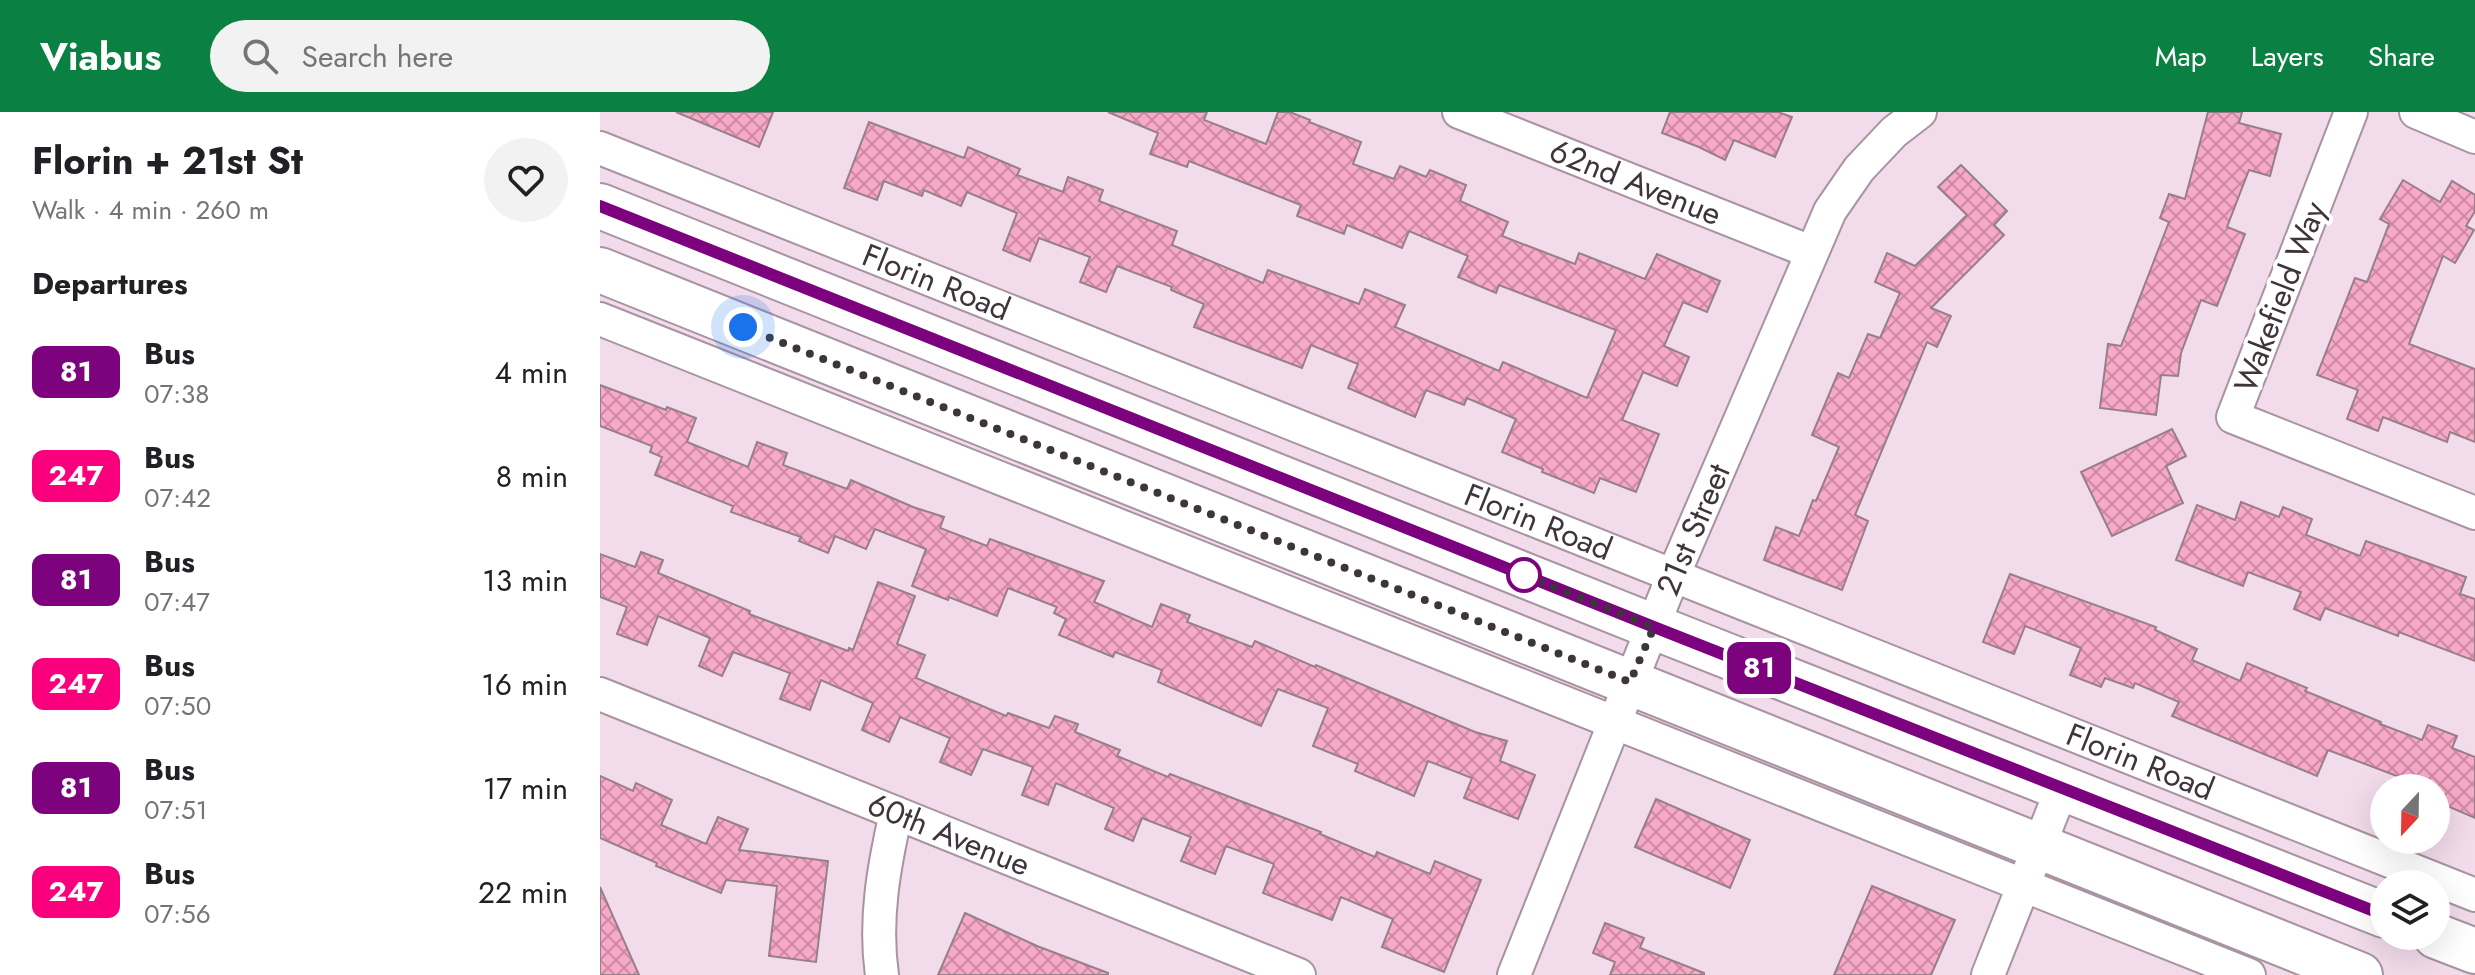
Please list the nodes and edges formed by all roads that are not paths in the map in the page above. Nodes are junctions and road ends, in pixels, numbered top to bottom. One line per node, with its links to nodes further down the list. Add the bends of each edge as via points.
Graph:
1 (1459, 112): 8 (street, 62nd Avenue)
2 (1920, 112): 8 (street, 21st Street, via 1859,169 1830,211)
3 (2351, 112): 11 (street, Wakefield Way, via 2233,417)
4 (2416, 112): 5 (street)
5 (2475, 137)
6 (600, 148): 12 (street, Florin Road)
7 (600, 206): 13 (main road, Florin Road)
8 (1811, 252): 12 (street, 21st Street)
9 (600, 270): 14 (main road)
10 (600, 319): 16 (street)
11 (2475, 513)
12 (1673, 576): 13 (street, 21st Street); 20 (street, Florin Road)
13 (1654, 627): 14 (street, 21st Street); 17 (main road, Florin Road)
14 (1630, 682): 16 (street, 21st Street); 19 (main road)
15 (600, 694): 18 (street, 60th Avenue)
16 (1614, 723): 19 (street); 26 (street, 21st Street)
17 (2062, 788): 19 (street); 21 (main road, Florin Road)
18 (896, 813): 24 (street, via 880,902); 25 (street, 60th Avenue)
19 (2031, 866): 27 (street); 28 (street); 29 (main road)
20 (2475, 895)
21 (2370, 909)
22 (2450, 941): 23 (main road)
23 (2475, 951)
24 (882, 975)
25 (1299, 975)
26 (1514, 975)
27 (1988, 975)
28 (2249, 975)
29 (2360, 975)

